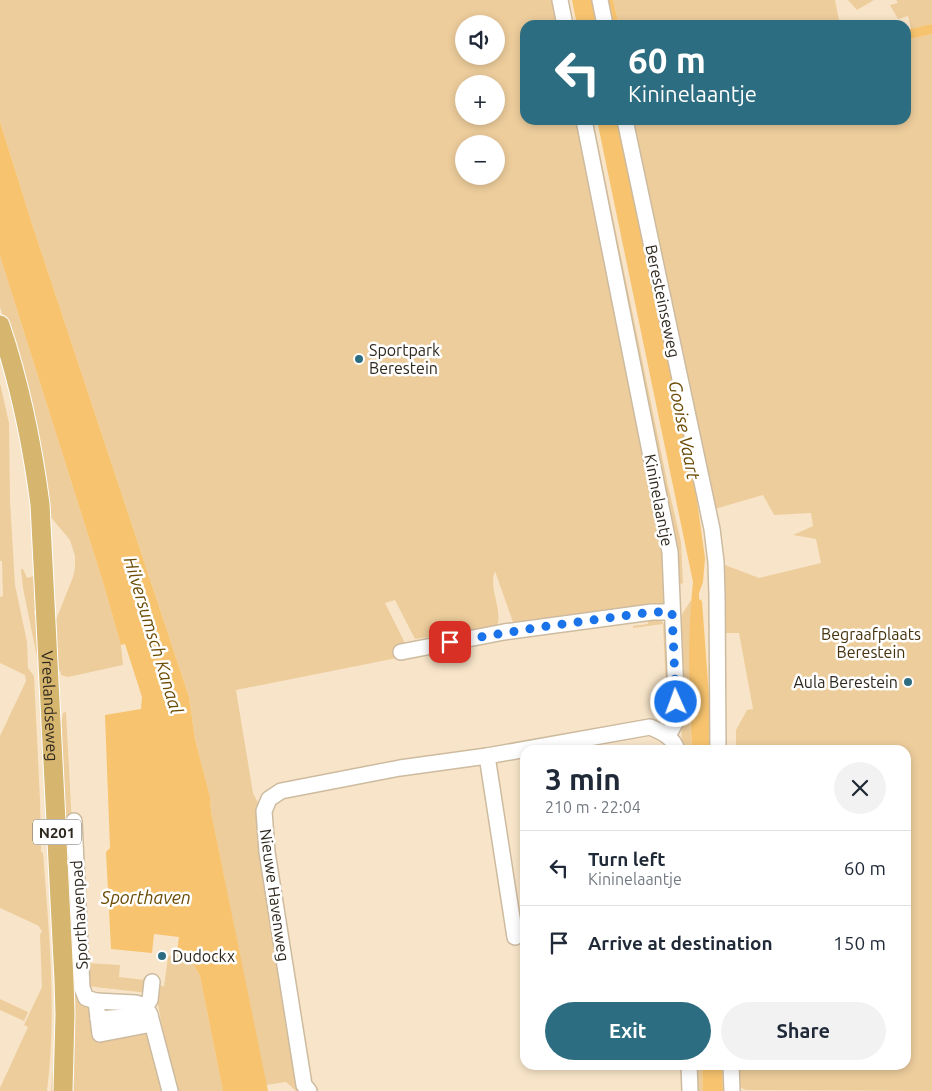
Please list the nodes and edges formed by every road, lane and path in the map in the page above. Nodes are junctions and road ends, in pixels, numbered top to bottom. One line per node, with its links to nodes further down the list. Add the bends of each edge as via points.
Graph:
1 (560, 0): 3 (street)
2 (600, 0): 4 (street)
3 (564, 20)
4 (604, 20)
5 (585, 125): 8 (street, Kininelaantje, via 670,552)
6 (626, 125): 13 (street, Beresteinseweg, via 712,529 716,562)
7 (0, 325): 23 (main road, Vreelandseweg / N201, via 27,422 40,504 64,980)
8 (672, 612): 9 (street, via 504,632); 10 (street, via 677,719)
9 (401, 652)
10 (668, 736): 11 (street, Nieuwe Havenweg, via 650,727); 12 (street)
11 (548, 745)
12 (675, 745)
13 (718, 745)
14 (520, 750): 15 (street, Nieuwe Havenweg)
15 (486, 756): 17 (street); 25 (street, Nieuwe Havenweg, via 400,768 281,792 269,799 264,811 266,852 304,1085)
16 (74, 821): 19 (street, Sporthavenpad, via 82,988 86,998)
17 (515, 937)
18 (152, 982): 20 (street)
19 (96, 1001): 20 (street, via 141,1003); 20 (street, via 100,1034)
20 (149, 1015): 24 (street)
21 (689, 1070): 26 (street)
22 (731, 1070): 27 (street)
23 (63, 1091)
24 (170, 1091)
25 (309, 1091)
26 (690, 1091)
27 (732, 1091)

